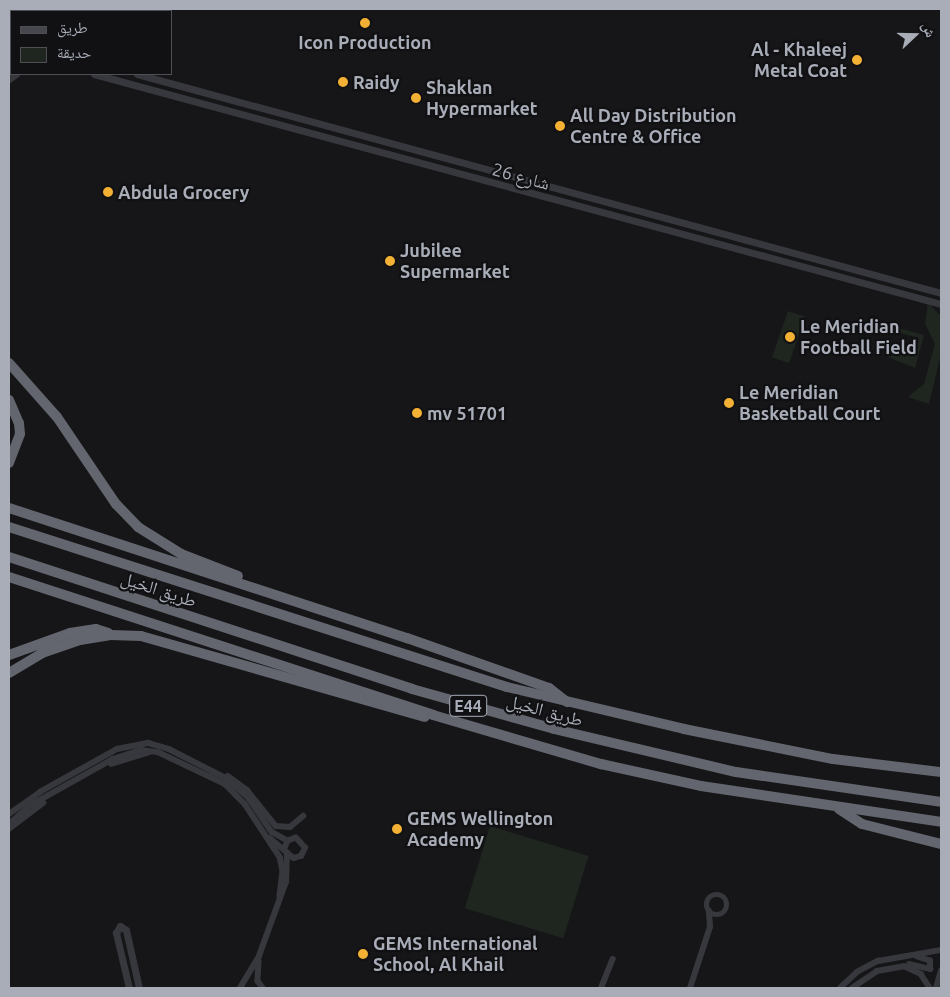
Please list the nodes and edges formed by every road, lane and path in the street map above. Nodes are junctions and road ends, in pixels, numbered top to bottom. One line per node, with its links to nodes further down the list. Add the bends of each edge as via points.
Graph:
1 (98, 75): 4 (street, شارع 26)
2 (141, 75): 3 (street, شارع 26)
3 (600, 200): 4 (street); 5 (street, شارع 26)
4 (593, 211): 6 (street, شارع 26)
5 (941, 293)
6 (941, 304)
7 (9, 363): 14 (highway, via 57,417 116,504 138,527 166,546 260,584)
8 (9, 400): 9 (highway, via 20,434)
9 (9, 463)
10 (9, 508): 14 (highway)
11 (9, 527): 18 (highway, طريق الخيل / E44, via 401,655)
12 (9, 557): 23 (highway, طريق الخيل / E44, via 412,689 545,727 736,772)
13 (9, 576): 19 (highway)
14 (272, 593): 18 (highway, via 549,688)
15 (111, 635): 16 (highway, via 96,630 70,633); 17 (highway, via 51,650); 19 (highway, via 151,638 411,715)
16 (9, 655)
17 (9, 673)
18 (567, 702): 20 (highway, طريق الخيل / E44, via 833,758)
19 (433, 715): 24 (highway, via 634,772)
20 (941, 772)
21 (221, 775): 25 (street, via 159,745 127,745 40,792); 26 (street, via 241,784 276,826 290,827); 31 (street, via 248,798 272,832)
22 (228, 788): 28 (street, via 213,777 163,754 141,750 108,761 31,805); 29 (street, via 157,755 142,754 102,769 31,811); 30 (street)
23 (941, 802)
24 (839, 809): 27 (highway); 32 (highway, via 862,824)
25 (9, 814)
26 (304, 816)
27 (941, 822)
28 (9, 824)
29 (9, 829)
30 (263, 831): 33 (street); 34 (street, via 282,864)
31 (288, 841): 33 (street); 33 (street, via 299,839 305,848 296,858)
32 (941, 844)
33 (286, 851): 34 (street, via 288,876)
34 (280, 896): 40 (street)
35 (709, 911): 36 (street); 36 (street, via 708,901 718,896 726,904); 37 (street)
36 (721, 914): 37 (street)
37 (710, 927): 49 (street)
38 (941, 950): 39 (street)
39 (907, 954): 42 (street, via 928,960 931,968 924,970 907,964); 50 (street, via 870,964)
40 (259, 956): 46 (street); 47 (street, via 258,981)
41 (614, 959): 48 (street)
42 (895, 967): 51 (street, via 872,974); 52 (street, via 918,971)
43 (941, 971): 53 (street)
44 (129, 988): 45 (street, via 116,933 120,926 126,930)
45 (139, 988)
46 (240, 988)
47 (263, 988)
48 (603, 988)
49 (690, 988)
50 (840, 988)
51 (852, 988)
52 (930, 988)
53 (936, 988)

